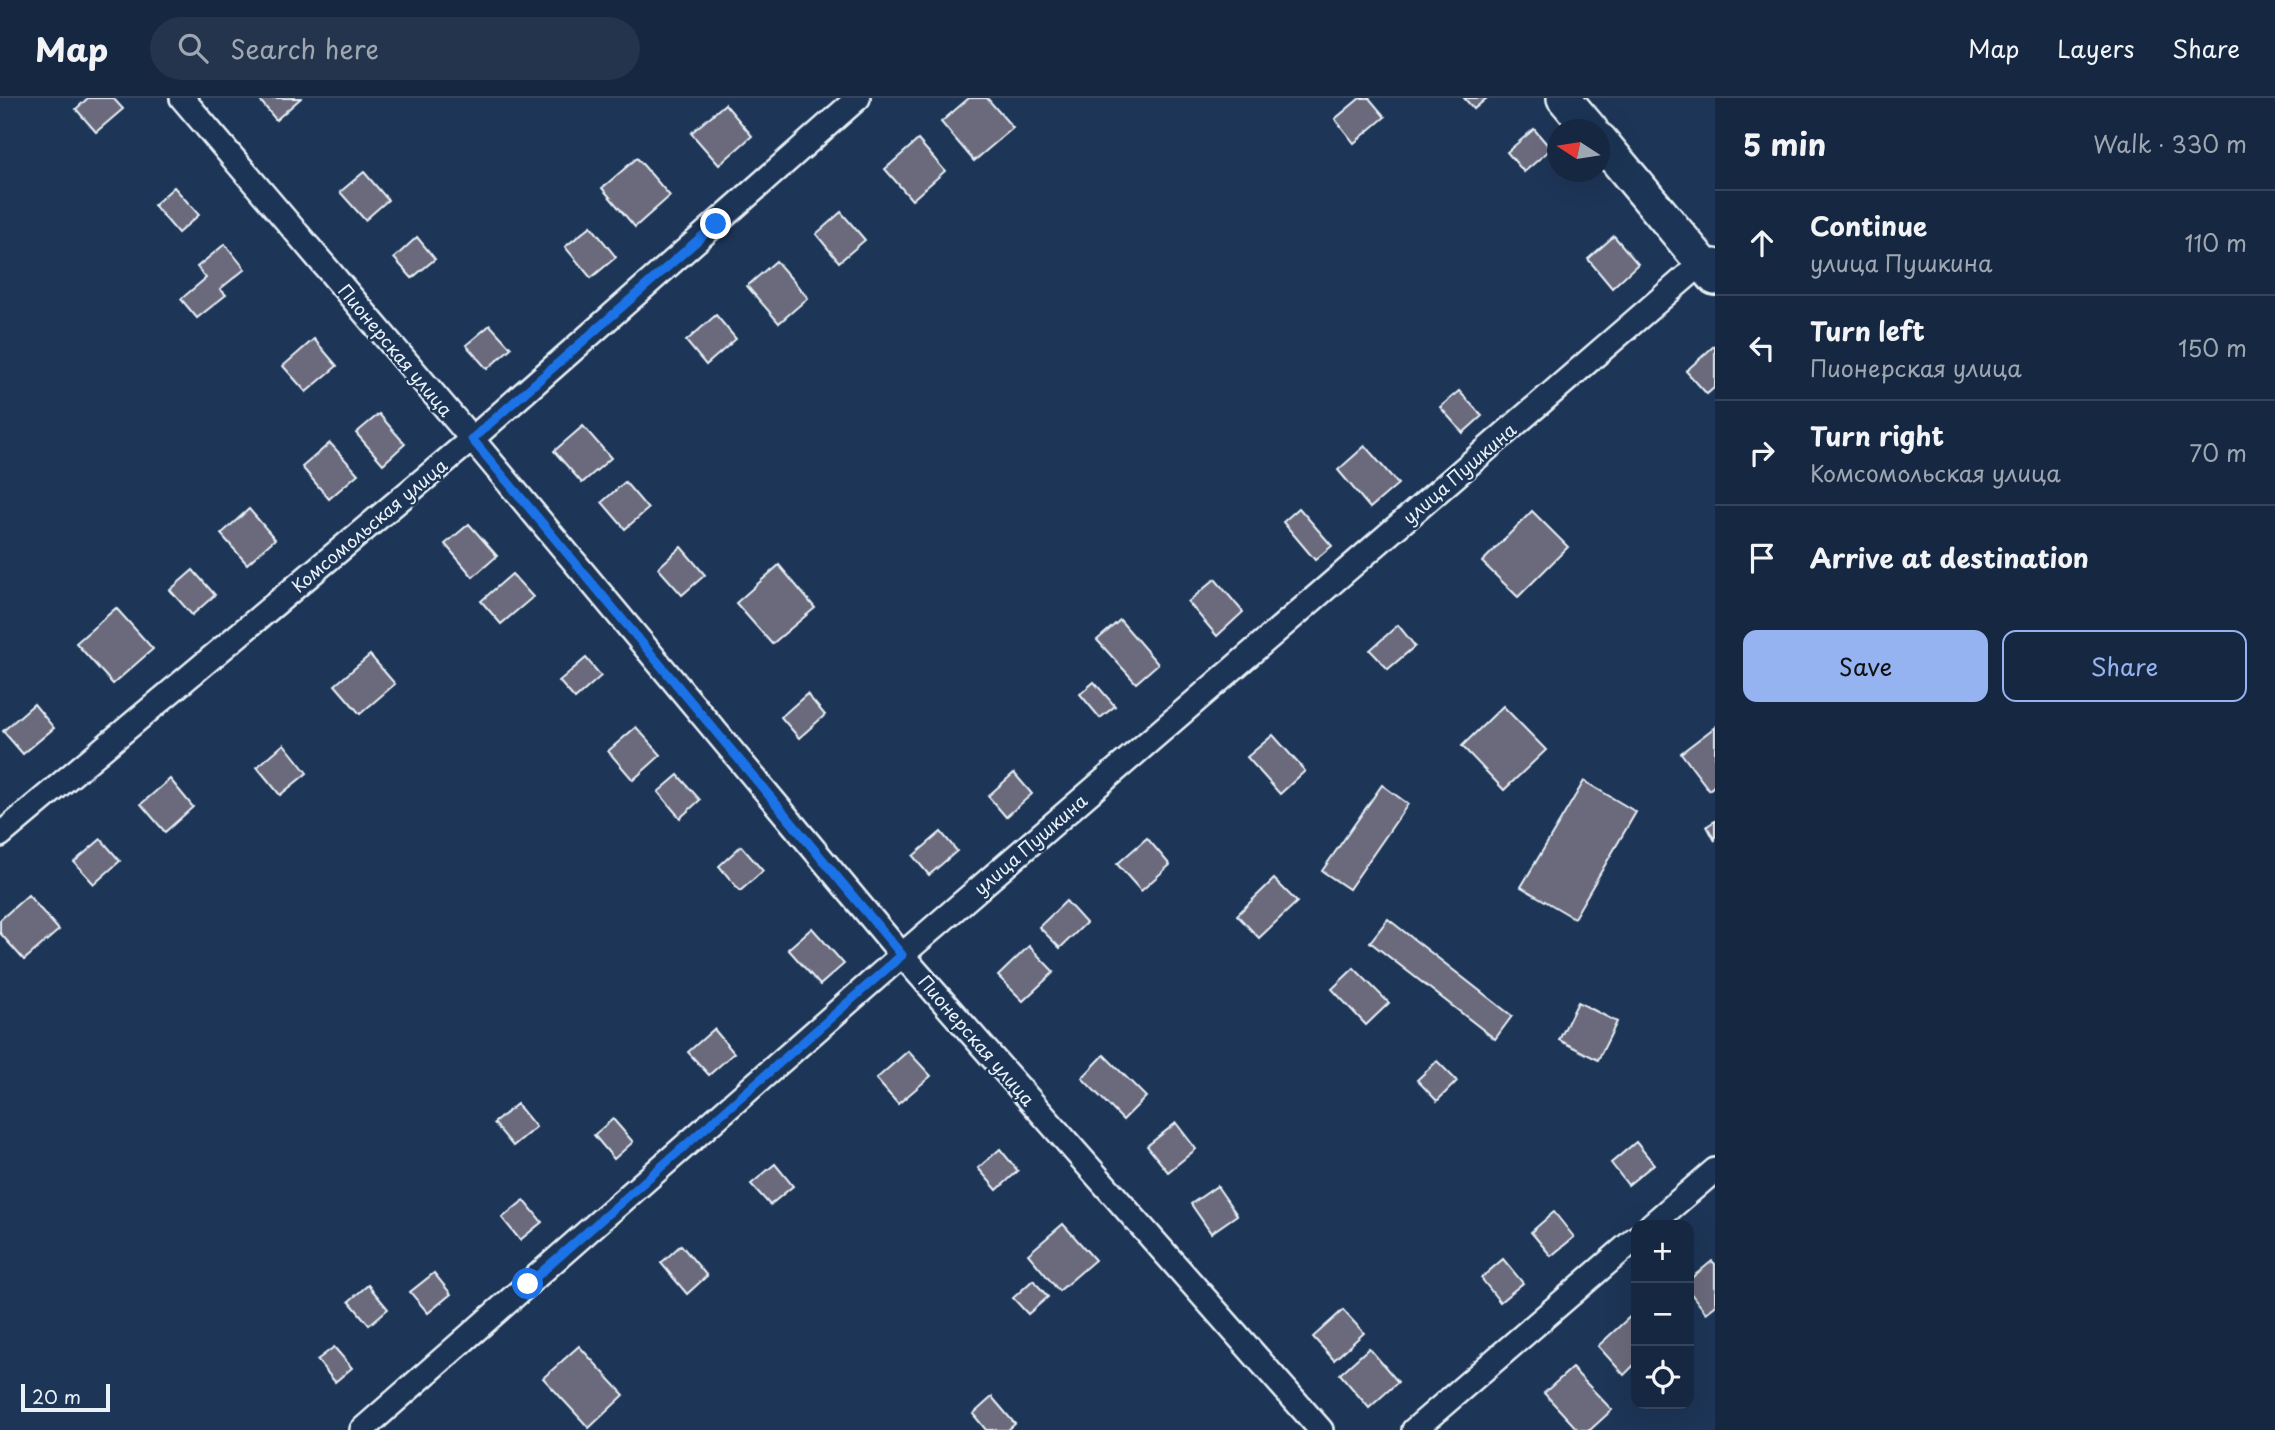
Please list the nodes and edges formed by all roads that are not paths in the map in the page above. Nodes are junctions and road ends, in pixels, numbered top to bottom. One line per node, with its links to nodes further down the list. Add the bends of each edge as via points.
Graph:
1 (182, 98): 7 (street, Пионерская улица)
2 (858, 98): 7 (street, Комсомольская улица)
3 (1564, 98): 4 (main road)
4 (1582, 119)
5 (1610, 151): 6 (main road)
6 (1711, 267): 9 (street, улица Пушкина)
7 (472, 439): 8 (street, Комсомольская улица); 9 (street, Пионерская улица)
8 (0, 835)
9 (902, 955): 13 (street, улица Пушкина); 14 (street, Пионерская улица)
10 (1715, 1170): 11 (street)
11 (1657, 1220)
12 (1631, 1242): 15 (street)
13 (362, 1430)
14 (1321, 1430)
15 (1414, 1430)

